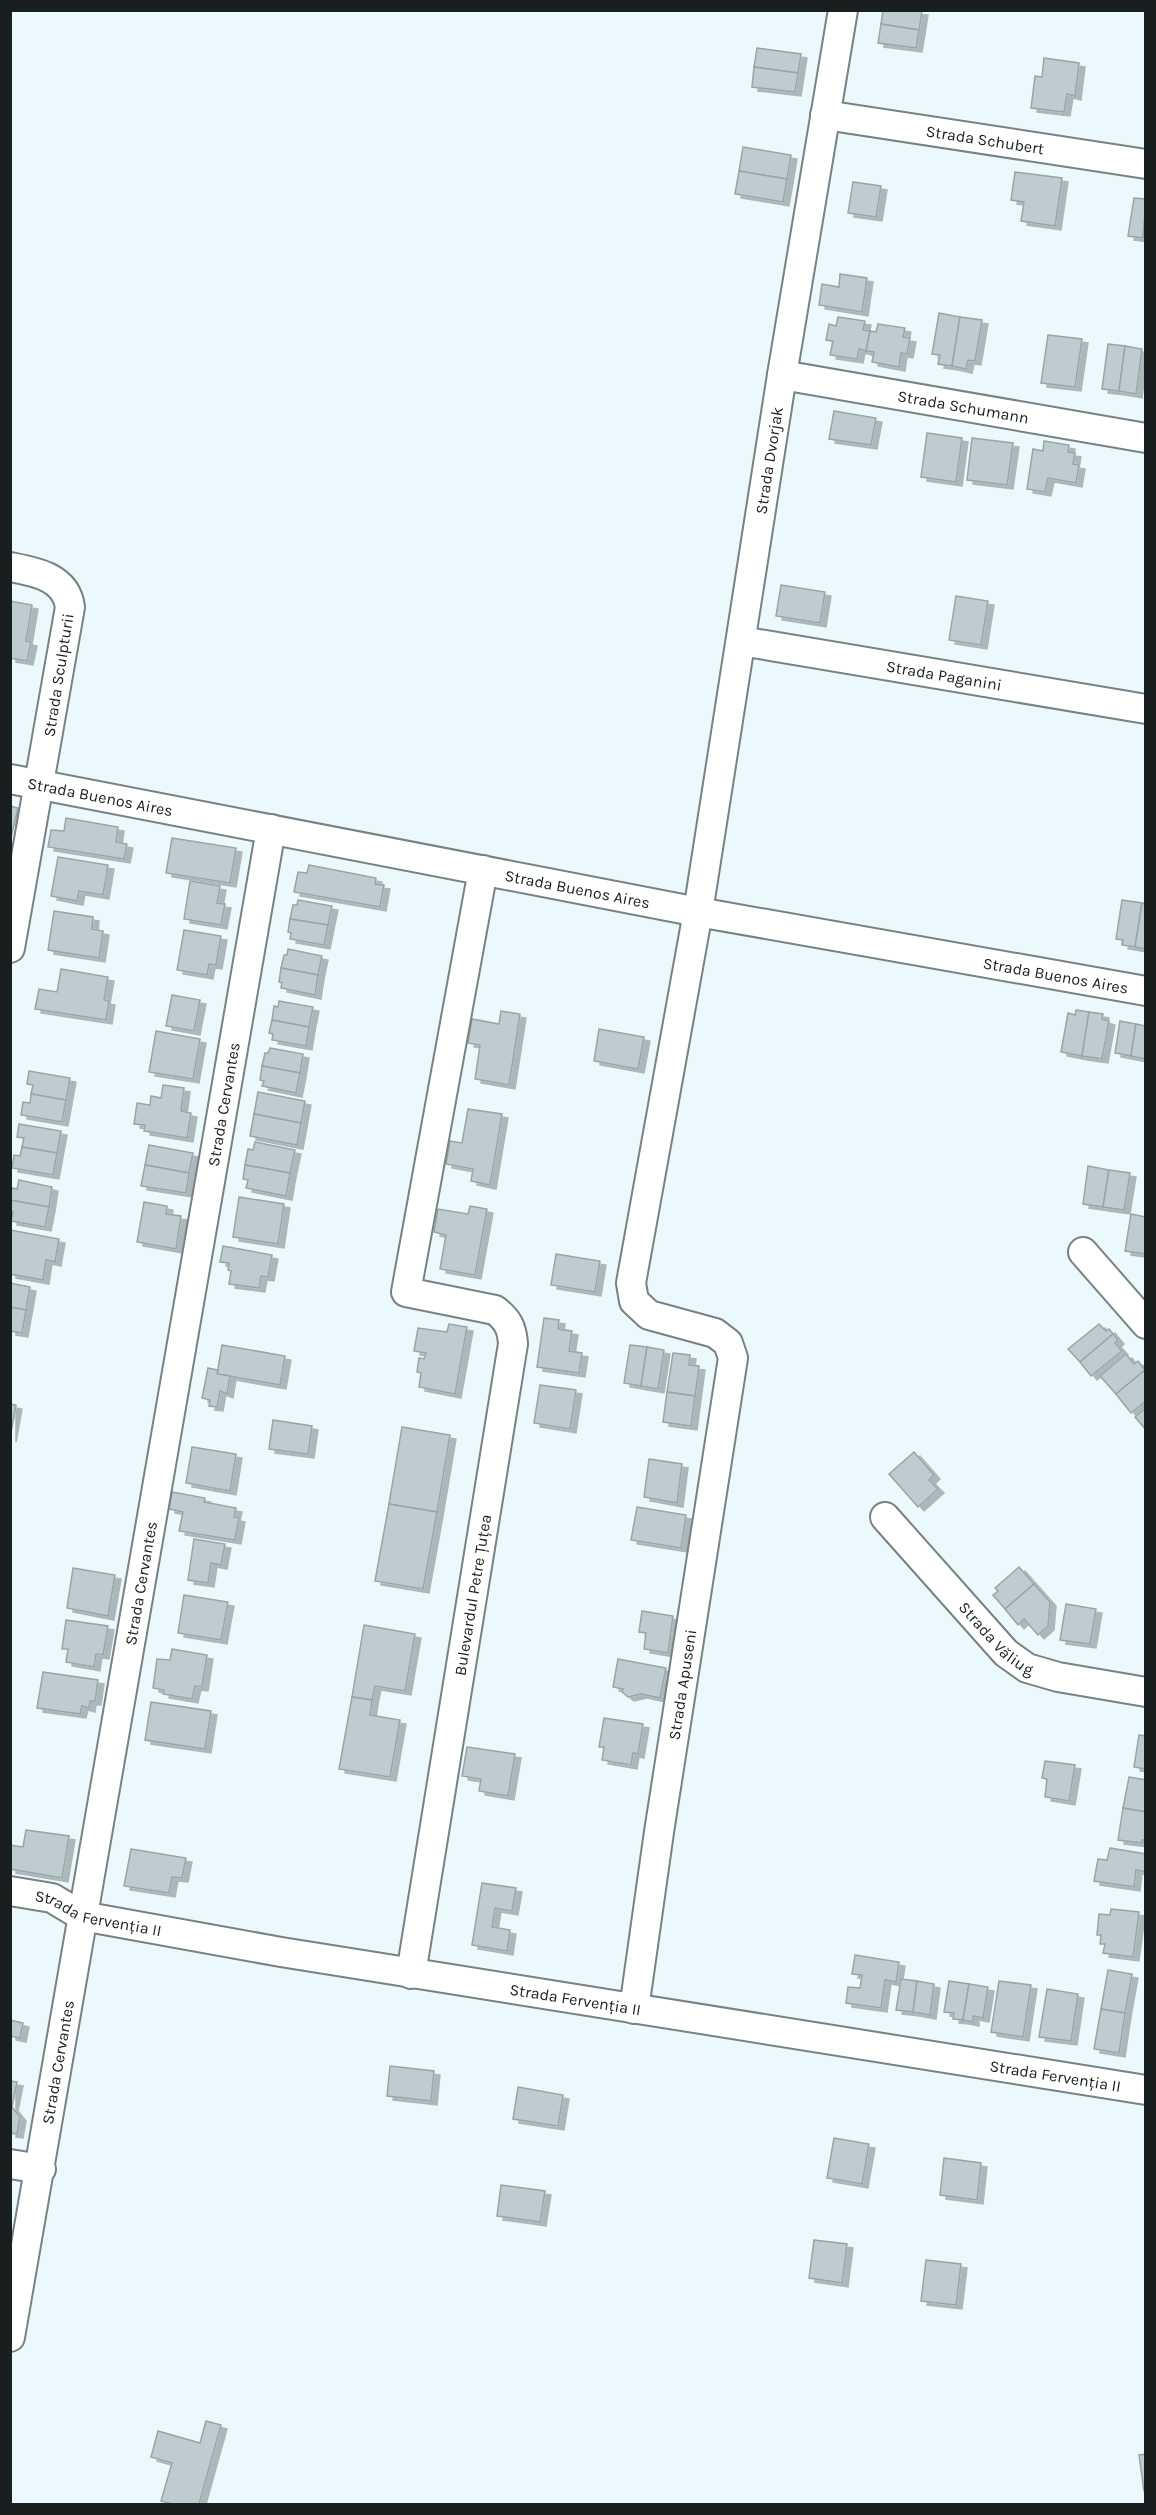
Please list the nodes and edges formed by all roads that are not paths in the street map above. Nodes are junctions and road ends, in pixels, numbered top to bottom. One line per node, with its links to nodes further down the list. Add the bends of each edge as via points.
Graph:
1 (843, 10): 2 (street, Strada Dvorjak)
2 (825, 115): 3 (street, Strada Schubert); 4 (street, Strada Dvorjak)
3 (1146, 164)
4 (782, 375): 5 (street, Strada Schumann); 7 (street, Strada Dvorjak)
5 (1146, 438)
6 (10, 567): 10 (street, Strada Sculpturii, via 35,571 52,579 69,597)
7 (741, 641): 8 (street, Strada Paganini); 13 (street, Strada Dvorjak)
8 (1146, 709)
9 (10, 779): 10 (street, Strada Buenos Aires)
10 (40, 785): 11 (street, Strada Buenos Aires); 14 (street)
11 (271, 830): 12 (street, Strada Buenos Aires); 22 (street, Strada Cervantes)
12 (483, 870): 13 (street, Strada Buenos Aires); 23 (street, Bulevardul Petre Țuțea, via 406,1292 495,1310 512,1329 513,1344)
13 (698, 912): 15 (street, Strada Buenos Aires); 18 (street, Strada Dvorjak, via 631,1283 634,1301 649,1315 715,1333 728,1343)
14 (10, 948)
15 (1146, 991)
16 (1083, 1252): 17 (street)
17 (1146, 1324)
18 (733, 1358): 24 (street, Strada Apuseni)
19 (885, 1518): 20 (street, Strada Văliug, via 1006,1653 1027,1668)
20 (1146, 1692)
21 (10, 1891): 22 (street, Strada Fervenția II, via 52,1898)
22 (82, 1916): 23 (street, Strada Fervenția II); 27 (street, Strada Cervantes)
23 (411, 1974): 24 (street, Strada Fervenția II)
24 (634, 2009): 25 (street, Strada Fervenția II)
25 (1146, 2090)
26 (10, 2164): 27 (street)
27 (41, 2169): 28 (street, Strada Cervantes)
28 (10, 2337)

